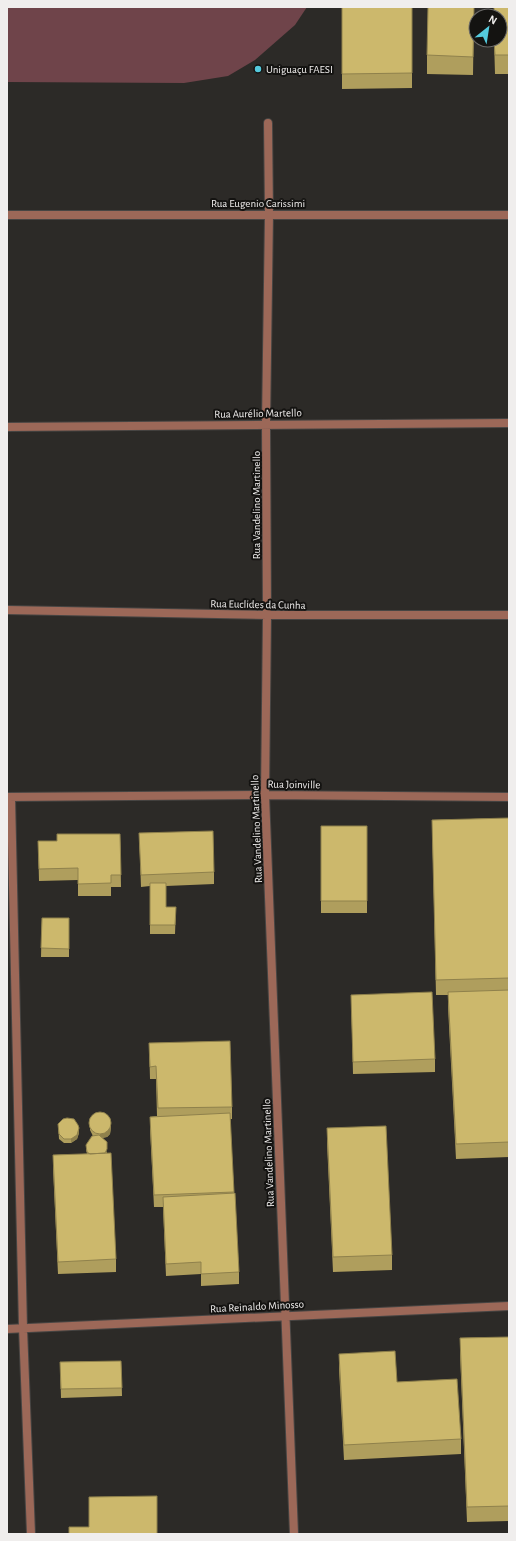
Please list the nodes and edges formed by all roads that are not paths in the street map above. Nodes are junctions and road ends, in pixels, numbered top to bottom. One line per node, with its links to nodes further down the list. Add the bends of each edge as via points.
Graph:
1 (268, 123): 2 (street, Rua Vandelino Martinello)
2 (269, 214): 3 (street, Rua Eugenio Carissimi); 4 (street, Rua Eugenio Carissimi); 6 (street, Rua Vandelino Martinello)
3 (7, 215)
4 (509, 215)
5 (509, 423): 6 (street, Rua Aurélio Martello)
6 (266, 424): 7 (street, Rua Aurélio Martello); 10 (street, Rua Vandelino Martinello)
7 (7, 427)
8 (7, 610): 10 (street, Rua Euclides da Cunha)
9 (509, 614): 10 (street, Rua Euclides da Cunha)
10 (267, 616): 11 (street, Rua Vandelino Martinello)
11 (265, 795): 12 (street, Rua Joinville); 13 (street, Rua Joinville); 15 (street, Rua Vandelino Martinello)
12 (9, 797): 16 (street)
13 (509, 797)
14 (509, 1306): 15 (street, Rua Reinaldo Minosso)
15 (285, 1316): 16 (street, Rua Reinaldo Minosso); 19 (street, Rua Vandelino Martinello)
16 (23, 1328): 17 (street, Rua Reinaldo Minosso); 18 (street)
17 (7, 1329)
18 (30, 1534)
19 (294, 1534)

